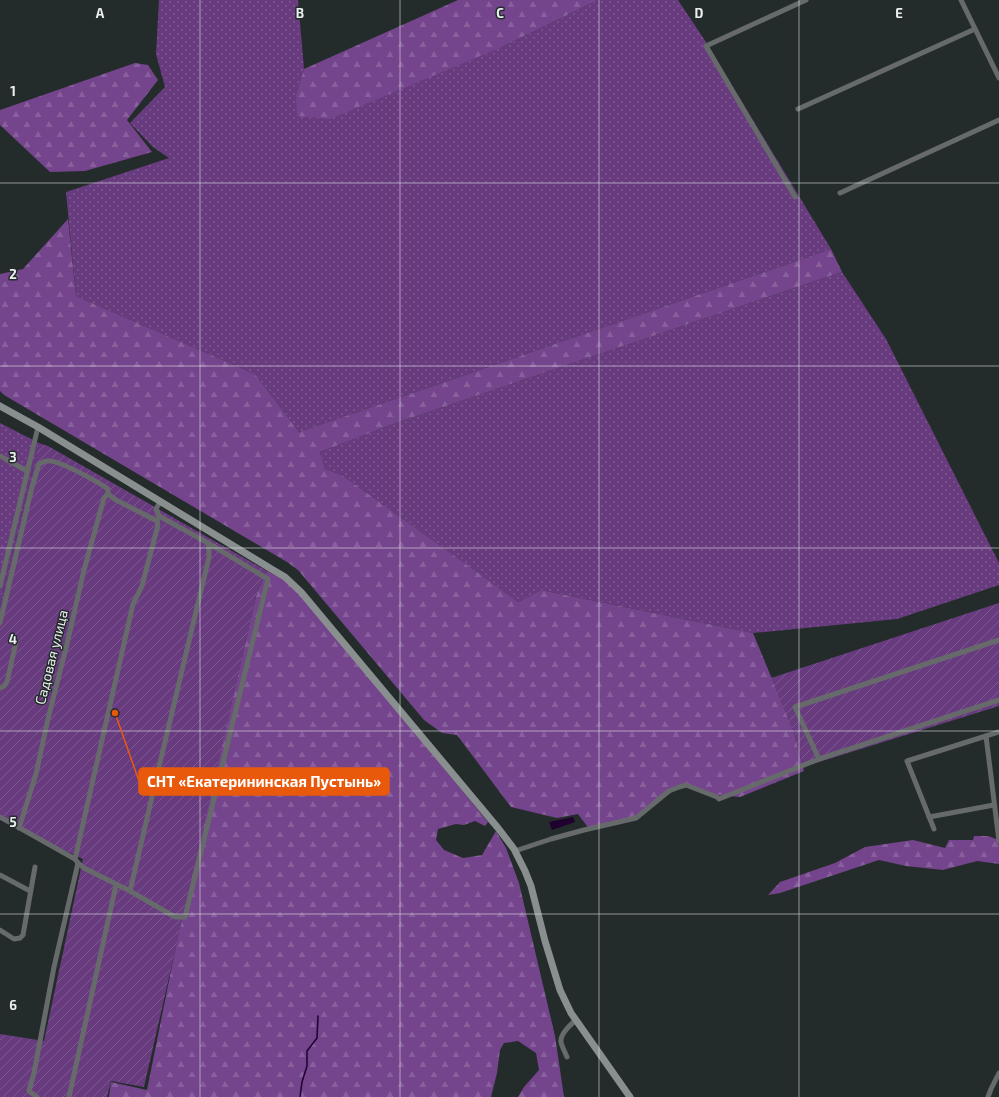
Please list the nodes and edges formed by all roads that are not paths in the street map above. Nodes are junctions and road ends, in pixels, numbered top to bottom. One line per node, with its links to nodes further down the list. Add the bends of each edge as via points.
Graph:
1 (806, 0): 8 (street, via 706,46)
2 (961, 0): 3 (street)
3 (975, 29): 4 (street); 5 (street)
4 (999, 78)
5 (798, 109)
6 (999, 120): 7 (street)
7 (840, 193)
8 (795, 197)
9 (0, 406): 10 (main road)
10 (38, 427): 12 (street); 14 (main road)
11 (0, 456): 12 (street)
12 (27, 471): 19 (street)
13 (108, 494): 15 (street); 20 (street, via 108,489 100,483 71,468 49,460 39,464); 31 (street, Садовая улица, via 104,498 84,570 36,774)
14 (160, 502): 15 (street, via 156,509); 17 (main road)
15 (158, 519): 16 (street); 35 (street, via 142,586 133,604)
16 (208, 543): 18 (street); 40 (street, via 209,557)
17 (268, 566): 18 (street); 34 (main road, via 285,577 312,603)
18 (268, 579): 40 (street, via 185,917 175,917)
19 (0, 586)
20 (0, 623)
21 (999, 640): 27 (street, via 795,707)
22 (16, 642): 23 (street, via 7,682)
23 (0, 688)
24 (999, 700): 27 (street)
25 (999, 732): 26 (street)
26 (986, 736): 28 (street); 29 (street, via 908,761)
27 (818, 759): 34 (street, via 719,799 692,786 679,787 669,791 636,818 571,833)
28 (994, 805): 29 (street); 33 (street)
29 (929, 816): 32 (street)
30 (0, 817): 31 (street)
31 (19, 828): 35 (street)
32 (934, 829)
33 (999, 841)
34 (515, 851): 42 (main road, via 530,886 560,990)
35 (76, 861): 38 (street); 45 (street, via 29,1091)
36 (35, 867): 39 (street)
37 (0, 875): 39 (street)
38 (116, 885): 40 (street); 46 (street)
39 (30, 891): 41 (street, via 23,935 14,939)
40 (130, 892)
41 (0, 930)
42 (576, 1020): 43 (street, via 568,1026 561,1039); 47 (main road)
43 (567, 1057)
44 (999, 1073): 48 (street)
45 (36, 1097)
46 (69, 1097)
47 (630, 1097)
48 (988, 1097)

